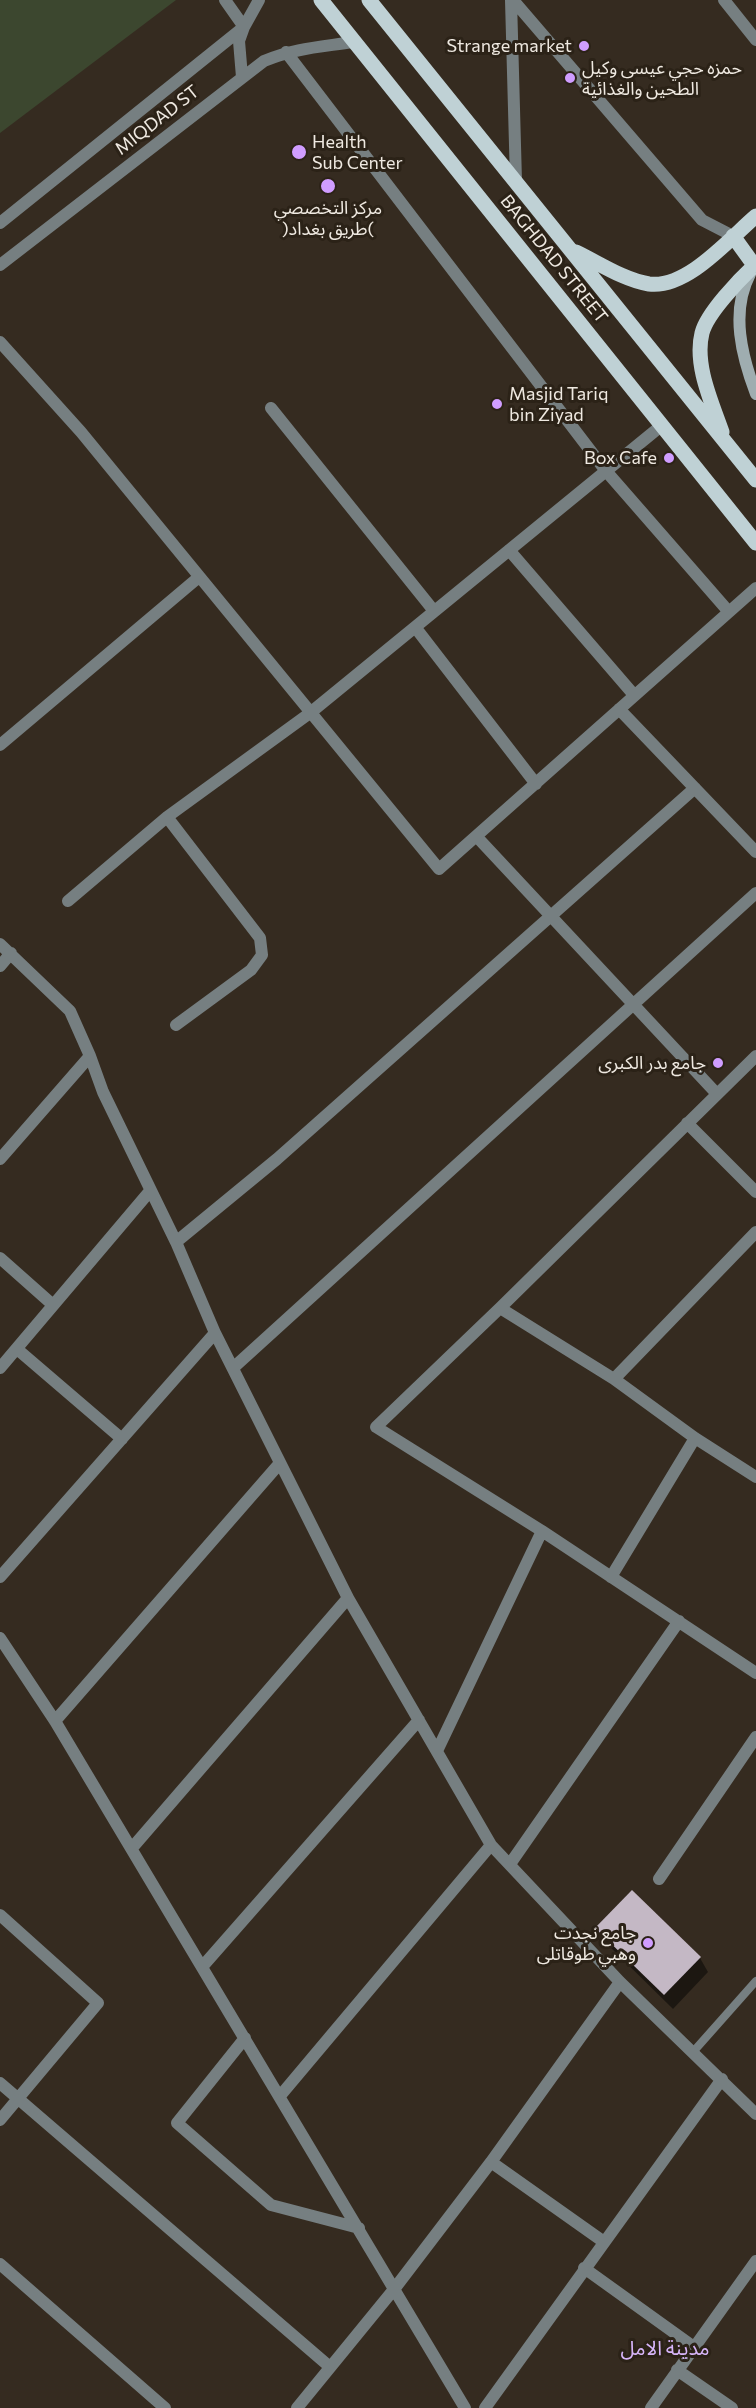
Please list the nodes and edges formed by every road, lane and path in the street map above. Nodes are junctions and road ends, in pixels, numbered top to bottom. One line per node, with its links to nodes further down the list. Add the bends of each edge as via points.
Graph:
1 (225, 0): 7 (street)
2 (259, 0): 7 (street, MIQDAD ST)
3 (321, 0): 9 (main road, BAGHDAD STREET)
4 (369, 0): 12 (main road, BAGHDAD STREET)
5 (512, 0): 12 (street); 15 (street, via 702,220)
6 (724, 0): 8 (street)
7 (244, 27): 11 (street, via 239,40); 14 (street, MIQDAD ST)
8 (756, 40)
9 (353, 42): 10 (street, MIQDAD ST); 22 (main road, BAGHDAD STREET)
10 (286, 52): 11 (street, MIQDAD ST, via 264,61); 24 (street)
11 (242, 77): 17 (street, MIQDAD ST)
12 (516, 181): 16 (main road, BAGHDAD STREET)
13 (756, 216): 15 (main road)
14 (0, 223)
15 (733, 236): 16 (main road, via 680,279 665,283 631,279); 18 (main road)
16 (571, 249): 23 (main road, BAGHDAD STREET)
17 (0, 265)
18 (755, 265): 20 (main road, via 740,301 740,324 743,360); 23 (main road, via 709,316 702,332 703,372)
19 (0, 342): 28 (street, via 81,432)
20 (756, 394)
21 (271, 408): 30 (street)
22 (662, 426): 24 (street); 26 (main road, BAGHDAD STREET)
23 (726, 444): 25 (main road, BAGHDAD STREET)
24 (606, 471): 27 (street); 31 (street)
25 (756, 480)
26 (756, 543)
27 (509, 550): 30 (street); 33 (street)
28 (199, 577): 35 (street); 36 (street)
29 (756, 588): 31 (street)
30 (434, 611): 32 (street)
31 (729, 612): 33 (street)
32 (415, 627): 35 (street); 37 (street)
33 (634, 695): 34 (street)
34 (619, 709): 37 (street); 38 (street)
35 (310, 713): 39 (street); 40 (street, via 439,869)
36 (0, 745)
37 (536, 784): 40 (street)
38 (695, 788): 41 (street); 44 (street)
39 (166, 818): 43 (street); 49 (street, via 260,938 262,955 251,970)
40 (477, 837): 44 (street)
41 (756, 852)
42 (756, 893): 48 (street)
43 (68, 902)
44 (550, 916): 48 (street); 58 (street, via 277,1159)
45 (0, 944): 46 (street)
46 (11, 953): 47 (street); 50 (street, via 70,1011)
47 (0, 966)
48 (634, 1005): 52 (street); 65 (street)
49 (176, 1025)
50 (90, 1056): 54 (street); 55 (street)
51 (756, 1056): 52 (street)
52 (717, 1094): 53 (street)
53 (687, 1123): 56 (street); 61 (street)
54 (0, 1159)
55 (150, 1191): 58 (street); 60 (street)
56 (756, 1192)
57 (756, 1232): 66 (street)
58 (176, 1242): 62 (street)
59 (0, 1258): 60 (street)
60 (53, 1305): 63 (street)
61 (500, 1308): 66 (street); 71 (street, via 376,1427)
62 (215, 1333): 65 (street); 68 (street)
63 (17, 1349): 64 (street); 68 (street)
64 (0, 1368)
65 (232, 1368): 69 (street)
66 (614, 1379): 67 (street)
67 (695, 1438): 70 (street); 73 (street)
68 (122, 1439): 72 (street)
69 (280, 1463): 74 (street); 79 (street)
70 (756, 1477)
71 (542, 1531): 73 (street); 81 (street)
72 (0, 1577)
73 (611, 1577): 75 (street)
74 (348, 1598): 78 (street); 83 (street)
75 (679, 1622): 77 (street); 84 (street)
76 (0, 1638): 79 (street)
77 (756, 1672)
78 (419, 1720): 81 (street); 87 (street)
79 (55, 1721): 83 (street)
80 (756, 1737): 85 (street)
81 (437, 1750): 82 (street)
82 (491, 1845): 84 (street); 94 (street)
83 (132, 1848): 87 (street)
84 (510, 1864): 89 (street)
85 (658, 1879)
86 (0, 1915): 95 (street, via 98,2003)
87 (202, 1967): 90 (street)
88 (756, 1981): 91 (lane)
89 (620, 1982): 91 (street); 98 (street)
90 (245, 2038): 94 (street); 99 (street, via 177,2123 271,2205)
91 (693, 2052): 92 (street)
92 (722, 2079): 96 (street); 100 (street)
93 (0, 2083): 95 (street)
94 (280, 2096): 99 (street)
95 (18, 2098): 97 (street); 106 (street)
96 (756, 2114)
97 (0, 2120)
98 (491, 2162): 100 (street); 104 (street)
99 (359, 2228): 104 (street)
100 (603, 2242): 103 (street)
101 (756, 2261): 105 (street)
102 (0, 2265): 108 (street)
103 (584, 2268): 105 (street); 111 (street)
104 (395, 2288): 106 (street); 110 (street)
105 (694, 2347): 107 (street)
106 (330, 2367): 109 (street)
107 (677, 2370): 112 (street); 113 (street)
108 (165, 2408)
109 (297, 2408)
110 (465, 2408)
111 (485, 2408)
112 (651, 2408)
113 (732, 2408)

